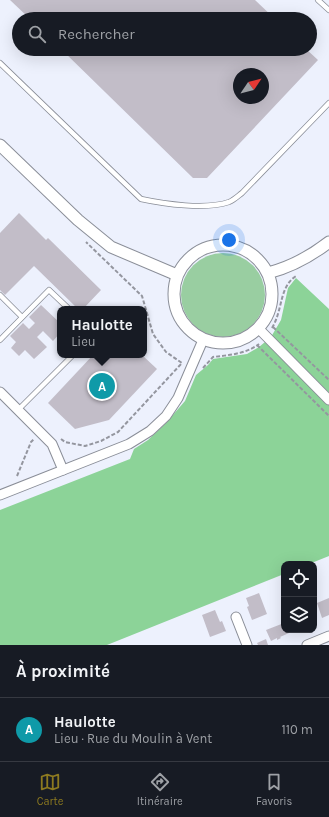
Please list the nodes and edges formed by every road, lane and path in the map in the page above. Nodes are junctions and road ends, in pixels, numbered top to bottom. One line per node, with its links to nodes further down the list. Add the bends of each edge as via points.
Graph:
1 (318, 0): 2 (lane)
2 (329, 10)
3 (0, 64): 4 (lane, via 141,199 168,204 218,205 231,201 242,193)
4 (329, 103)
5 (0, 145): 9 (street, via 78,220 111,246)
6 (85, 242): 12 (path, via 142,296)
7 (329, 242): 8 (street, via 290,266)
8 (268, 273): 9 (street, via 259,259 246,250 230,245 214,245 198,251); 16 (street, via 273,287 272,302 268,316)
9 (177, 275): 18 (street, via 175,306 181,320)
10 (0, 295): 14 (lane)
11 (66, 306): 14 (lane, via 49,290)
12 (145, 306)
13 (147, 313): 27 (path, via 153,334 166,352 182,363 118,432 85,446 65,442)
14 (22, 317): 17 (lane)
15 (273, 327): 21 (path)
16 (259, 329): 18 (street, via 248,338 234,343 219,344); 23 (street)
17 (0, 340)
18 (203, 340): 28 (street, via 178,398 166,416 150,431 129,444)
19 (257, 345): 25 (path)
20 (70, 358): 24 (lane)
21 (329, 380)
22 (0, 392): 24 (street)
23 (329, 400)
24 (18, 410): 26 (street)
25 (329, 416)
26 (41, 432): 28 (street, via 52,444); 29 (path, via 31,442 18,476)
27 (60, 438)
28 (63, 470): 30 (street)
29 (12, 479)
30 (0, 495)
31 (236, 617): 33 (street)
32 (329, 636): 34 (street)
33 (247, 645)
34 (307, 645)

